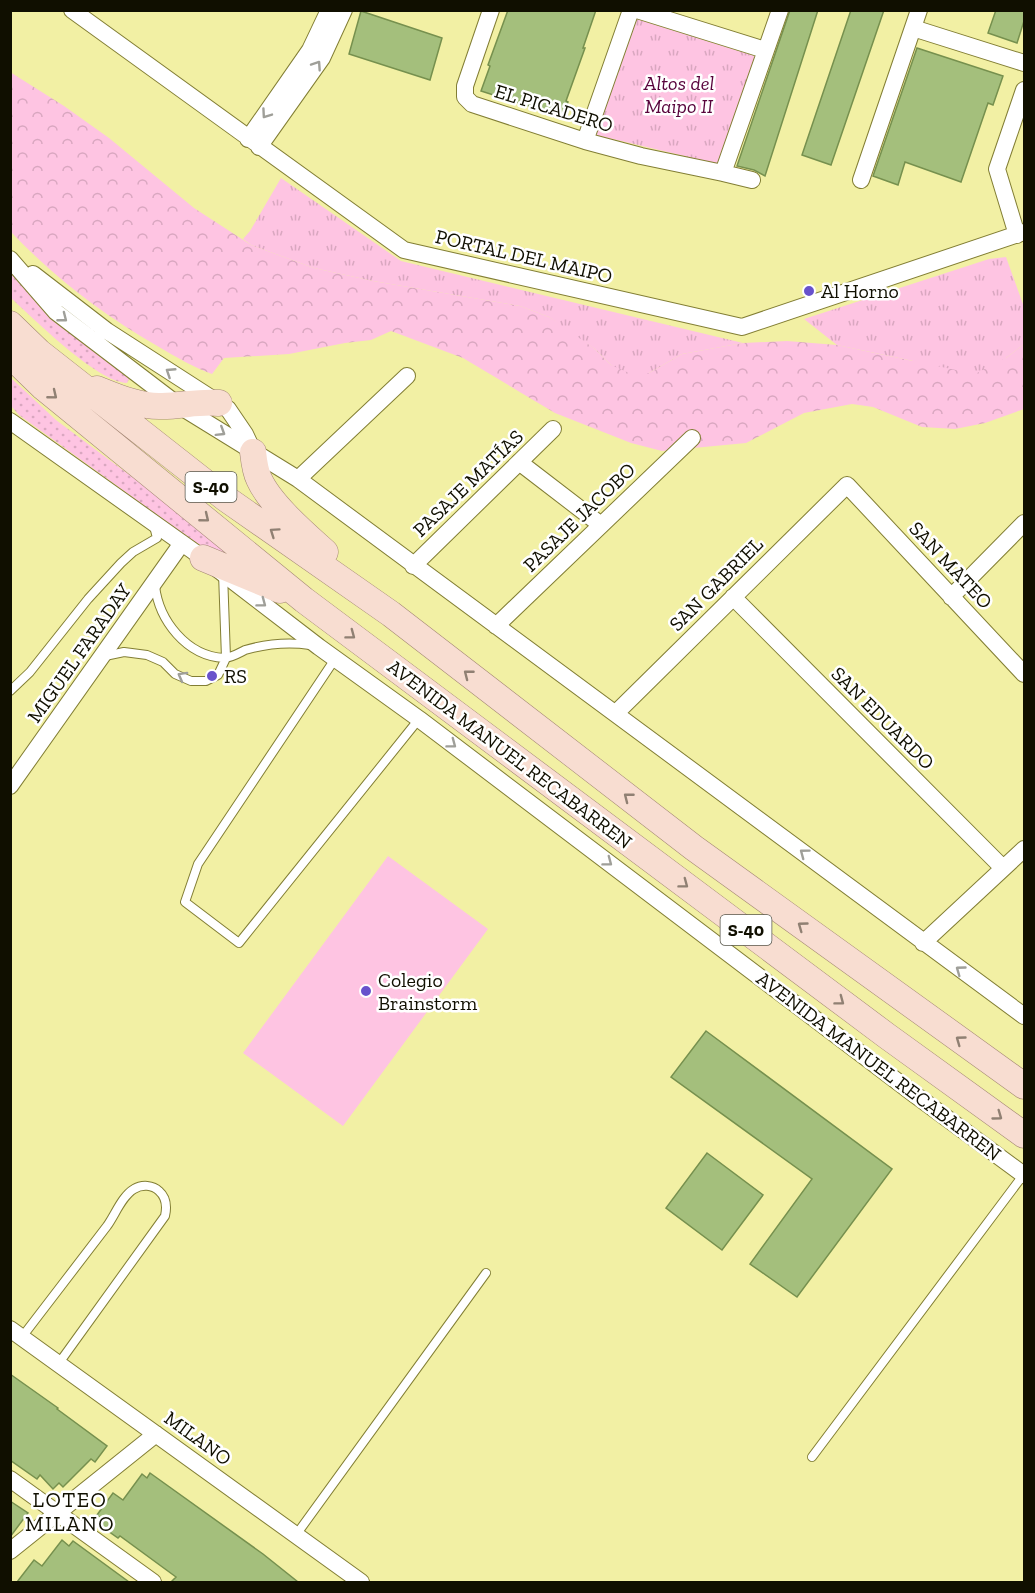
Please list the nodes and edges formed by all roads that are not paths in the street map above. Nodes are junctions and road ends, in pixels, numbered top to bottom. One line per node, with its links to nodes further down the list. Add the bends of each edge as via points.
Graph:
1 (72, 10): 15 (street, PORTAL DEL MAIPO)
2 (329, 10): 10 (street)
3 (344, 10): 10 (street)
4 (491, 10): 14 (street, EL PICADERO, via 465,86 466,100)
5 (631, 10): 14 (street)
6 (637, 10): 11 (street)
7 (780, 10): 11 (street)
8 (919, 10): 9 (street)
9 (913, 27): 12 (street); 18 (street)
10 (327, 33): 15 (street, via 310,50 288,94)
11 (765, 50): 16 (street)
12 (1024, 63)
13 (1024, 90): 19 (street, via 996,169)
14 (585, 141): 16 (street, EL PICADERO)
15 (254, 142): 19 (street, PORTAL DEL MAIPO, via 404,250 742,327)
16 (723, 173): 17 (street, EL PICADERO)
17 (752, 180)
18 (861, 180)
19 (1021, 233)
20 (10, 258): 25 (street, one-way to 20, via 107,332); 26 (street, one-way to 26, via 56,312)
21 (10, 324): 22 (main road, AVENIDA MANUEL RECABARREN / S-40)
22 (39, 352): 26 (main road, via 73,377 111,394 153,405); 44 (main road, AVENIDA MANUEL RECABARREN / S-40, one-way to 22, via 225,498)
23 (10, 355): 43 (main road, AVENIDA MANUEL RECABARREN / S-40, one-way to 43, via 43,387)
24 (407, 376): 32 (street)
25 (219, 403): 26 (main road); 30 (street, via 228,409)
26 (178, 405): 30 (street, one-way to 30)
27 (10, 421): 34 (street, AVENIDA MANUEL RECABARREN)
28 (553, 429): 31 (street, PASAJE MATÍAS)
29 (692, 438): 36 (street, PASAJE JACOBO)
30 (253, 452): 32 (street); 44 (main road, via 259,478 273,499)
31 (519, 462): 36 (street); 39 (street, PASAJE MATÍAS)
32 (298, 479): 39 (street)
33 (847, 485): 41 (street, SAN GABRIEL); 42 (street, SAN MATEO)
34 (153, 523): 37 (street, AVENIDA MANUEL RECABARREN); 51 (lane, via 157,538 121,563)
35 (1024, 523): 42 (street)
36 (601, 525): 45 (street, PASAJE JACOBO)
37 (182, 543): 38 (street, AVENIDA MANUEL RECABARREN); 40 (street, MIGUEL FARADAY)
38 (213, 565): 43 (main road); 46 (street, AVENIDA MANUEL RECABARREN, one-way to 46); 48 (lane)
39 (413, 566): 45 (street)
40 (154, 582): 47 (street, MIGUEL FARADAY); 48 (lane, via 160,608 174,631 193,647)
41 (732, 597): 52 (street, SAN GABRIEL); 56 (street, SAN EDUARDO)
42 (951, 597): 50 (street, SAN MATEO)
43 (304, 600): 60 (main road, AVENIDA MANUEL RECABARREN / S-40, one-way to 60)
44 (391, 614): 59 (main road, AVENIDA MANUEL RECABARREN / S-40, one-way to 44, via 694,848)
45 (496, 626): 52 (street)
46 (319, 647): 48 (lane, via 263,646); 49 (street, AVENIDA MANUEL RECABARREN)
47 (102, 656): 48 (lane, one-way to 47, via 218,675 199,682 182,679 163,662 147,655 124,652); 54 (street, MIGUEL FARADAY)
48 (226, 658)
49 (335, 659): 53 (street, AVENIDA MANUEL RECABARREN); 53 (lane, via 198,864 185,902 239,943)
50 (1021, 665)
51 (10, 691)
52 (616, 713): 57 (street, one-way to 52)
53 (419, 719): 61 (street, AVENIDA MANUEL RECABARREN, one-way to 61)
54 (10, 786)
55 (1024, 849): 56 (street)
56 (1003, 868): 57 (street)
57 (923, 942): 58 (street, one-way to 57)
58 (1024, 1016)
59 (1024, 1086)
60 (1024, 1135)
61 (1024, 1174): 66 (lane)
62 (486, 1273): 69 (lane)
63 (16, 1333): 64 (street, MILANO); 64 (lane, via 108,1224 131,1190 147,1185 157,1189 165,1198 165,1216)
64 (59, 1363): 65 (street, MILANO)
65 (156, 1434): 68 (street); 69 (street, MILANO)
66 (812, 1457)
67 (10, 1479): 68 (street)
68 (58, 1513): 70 (street); 71 (street)
69 (296, 1535): 72 (street, MILANO)
70 (10, 1551)
71 (153, 1582)
72 (360, 1582)

